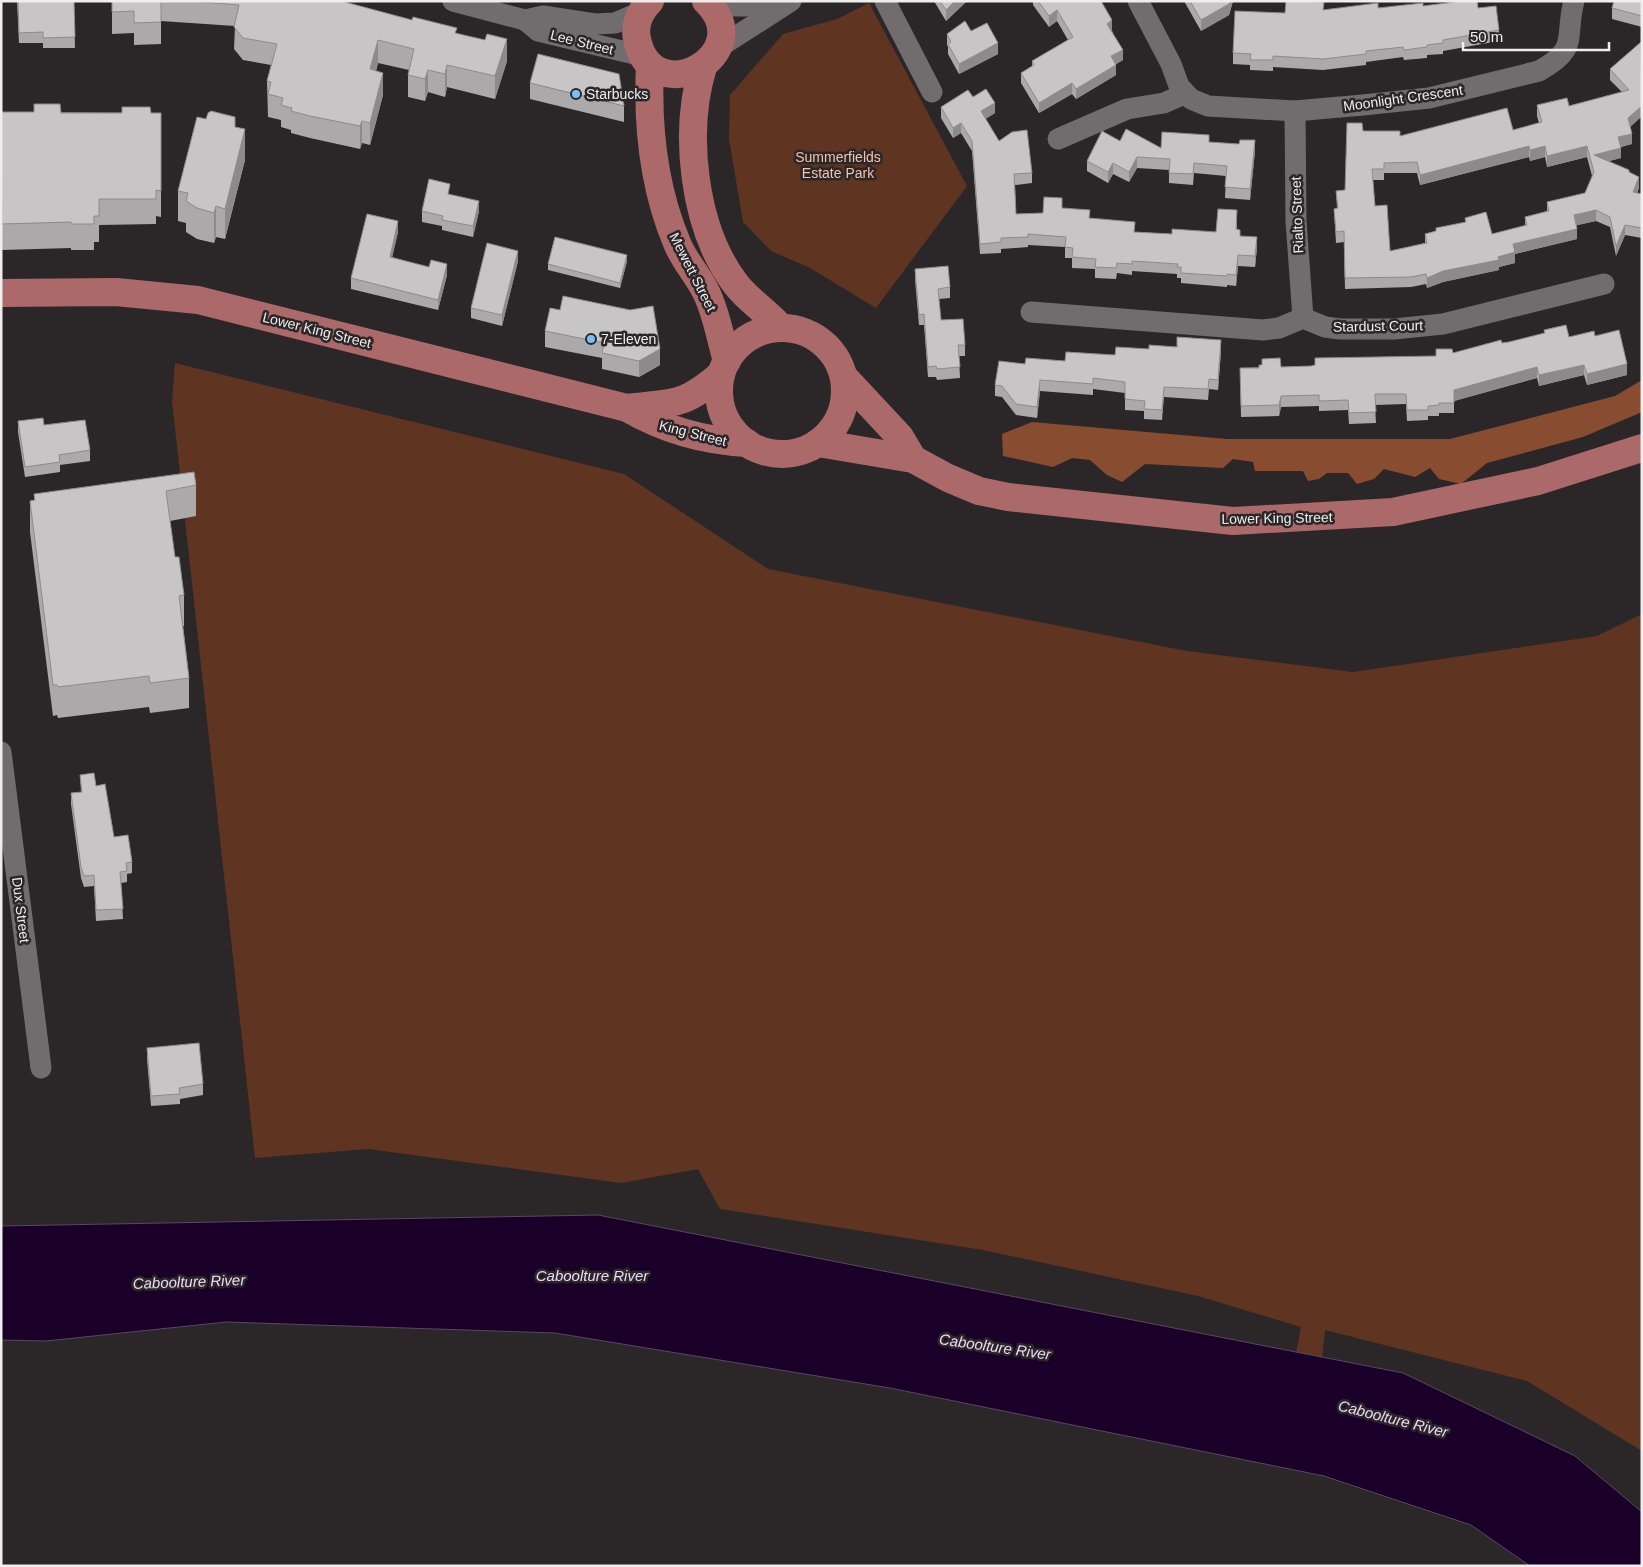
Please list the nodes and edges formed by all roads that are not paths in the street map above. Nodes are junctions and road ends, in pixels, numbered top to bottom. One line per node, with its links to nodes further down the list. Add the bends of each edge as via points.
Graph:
1 (453, 1): 8 (street, Lee Street)
2 (792, 1): 7 (street, via 750,6); 9 (street)
3 (885, 1): 11 (street)
4 (1138, 1): 12 (street)
5 (1574, 1): 13 (street, Moonlight Crescent, via 1567,49 1552,64 1539,71 1429,98)
6 (647, 4): 8 (street, Lee Street, via 615,23 595,24 543,16); 10 (main road, Mewett Street, via 636,34)
7 (709, 4): 9 (main road, Mewett Street, via 720,26)
8 (525, 20): 10 (street, Lee Street, via 538,31)
9 (710, 57): 10 (main road, via 682,75 660,71); 19 (main road, Mewett Street, via 696,87 692,141 699,196 712,245 736,285)
10 (647, 61): 20 (main road, Mewett Street, via 650,140 659,190 677,246 706,292 714,312)
11 (932, 92)
12 (1184, 94): 13 (street, Moonlight Crescent, via 1196,103 1208,106); 14 (street, via 1164,103 1127,109)
13 (1295, 111): 18 (street, Rialto Street, via 1296,221)
14 (1058, 139)
15 (1604, 284): 18 (street, Stardust Court, via 1443,324 1394,329 1340,329)
16 (1, 293): 22 (main road, Lower King Street, via 116,292 198,300)
17 (1032, 312): 18 (street, via 1263,330 1279,328)
18 (1303, 318)
19 (782, 328): 20 (main road, via 765,330 750,337 736,347); 21 (main road, via 807,333 828,347 839,361)
20 (724, 368): 22 (main road, King Street, via 704,389 680,402); 23 (main road, via 719,390 721,406 735,433)
21 (844, 377): 24 (main road, via 846,396 842,414); 26 (main road, Lower King Street, via 900,437)
22 (626, 408): 23 (main road, King Street, via 653,423 724,442)
23 (747, 443): 24 (main road, via 764,451 782,454 801,451)
24 (818, 443): 26 (main road, Lower King Street)
25 (1642, 448): 26 (main road, Lower King Street, via 1538,481 1393,512 1233,521 1008,497 979,491)
26 (913, 458)
27 (1, 752): 28 (street, Dux Street)
28 (2, 756): 29 (street, Dux Street)
29 (41, 1068)

